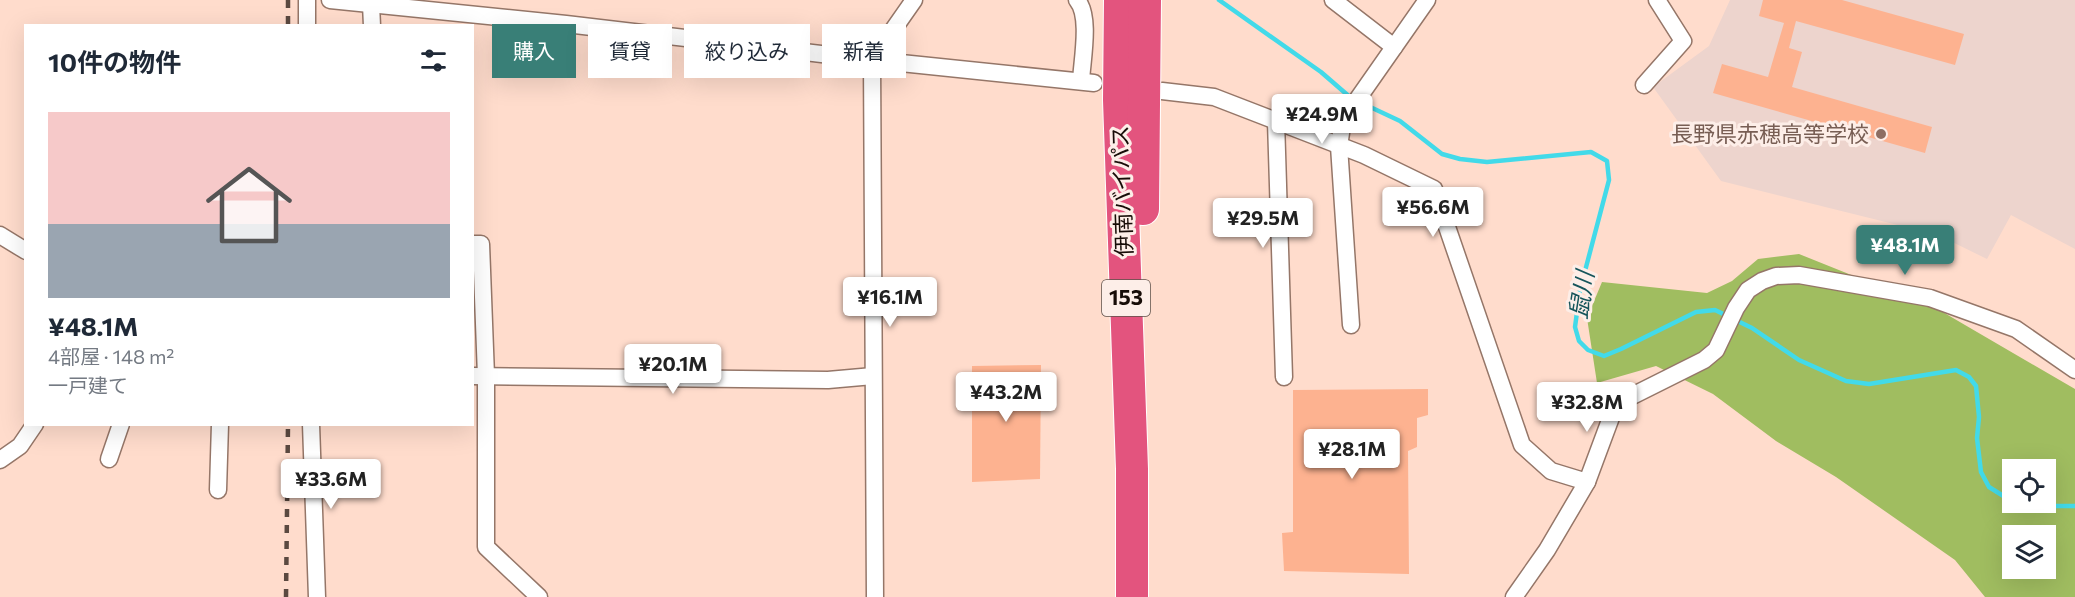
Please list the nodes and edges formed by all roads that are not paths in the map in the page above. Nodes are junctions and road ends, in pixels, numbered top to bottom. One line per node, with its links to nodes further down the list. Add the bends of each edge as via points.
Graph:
1 (307, 0): 11 (street)
2 (330, 0): 10 (street)
3 (914, 0): 13 (street)
4 (1077, 0): 16 (street, via 1085,17 1087,82)
5 (1120, 0): 41 (highway, 伊南バイパス / 153, via 1119,100)
6 (1144, 0): 42 (highway, 伊南バイパス / 153)
7 (1333, 0): 14 (street)
8 (1427, 0): 14 (street)
9 (1657, 0): 18 (street, via 1683,41)
10 (371, 4): 12 (street); 15 (street)
11 (307, 24)
12 (372, 24)
13 (897, 24)
14 (1394, 47): 21 (street, via 1343,120)
15 (822, 54)
16 (906, 63)
17 (872, 78): 28 (street)
18 (1644, 85)
19 (1162, 91): 20 (street, via 1214,97)
20 (1276, 121): 21 (street); 29 (street)
21 (1340, 146): 25 (street); 36 (street, via 1434,189 1522,445 1551,471)
22 (0, 235): 24 (street)
23 (474, 244): 27 (street, via 481,244)
24 (24, 250)
25 (1351, 325)
26 (2075, 370): 36 (street, via 2016,329 1930,297 1799,275 1776,276 1748,290 1716,350 1704,360 1616,404)
27 (479, 376): 28 (street, via 828,380); 39 (street, via 486,547)
28 (873, 376): 40 (street)
29 (1284, 377)
30 (34, 426): 35 (street, via 20,446)
31 (120, 426): 34 (street)
32 (220, 426): 37 (street)
33 (311, 426): 38 (street)
34 (109, 459)
35 (0, 460)
36 (1587, 482): 43 (street)
37 (218, 490)
38 (317, 597)
39 (539, 597)
40 (875, 597)
41 (1132, 597)
42 (1144, 597)
43 (1514, 597)

